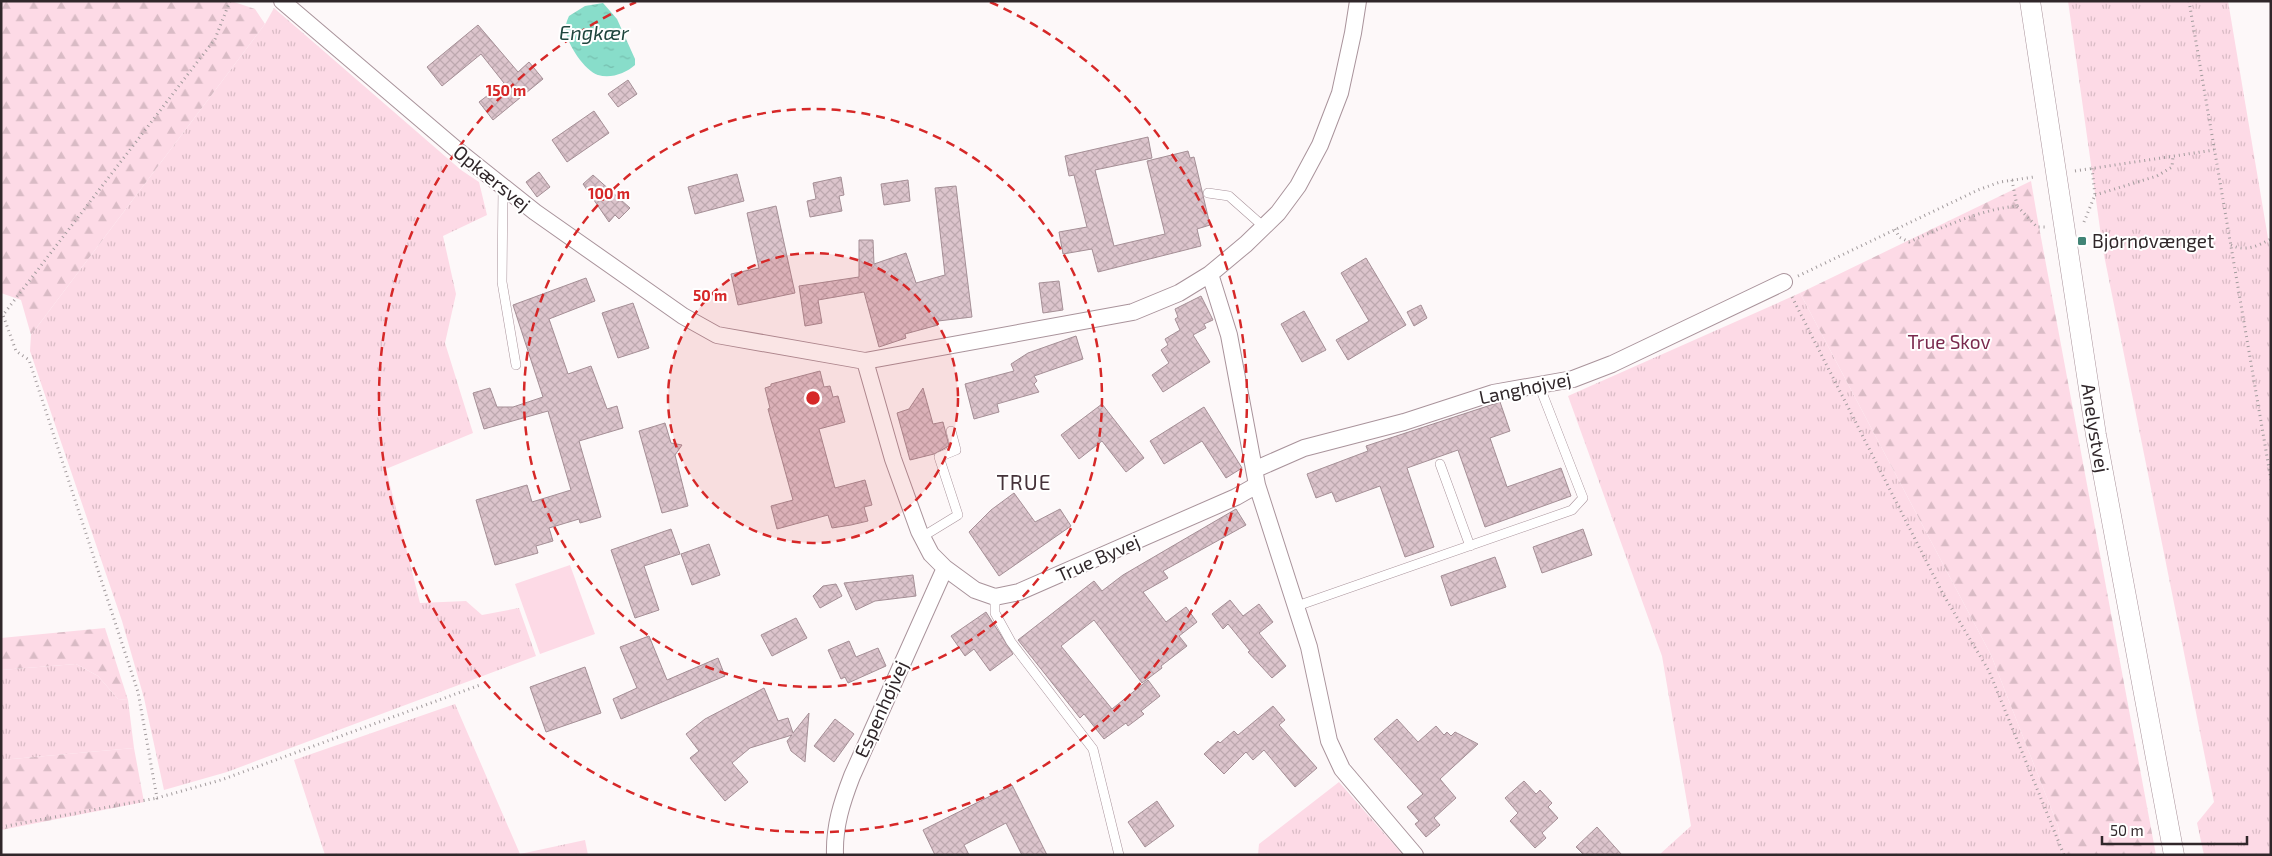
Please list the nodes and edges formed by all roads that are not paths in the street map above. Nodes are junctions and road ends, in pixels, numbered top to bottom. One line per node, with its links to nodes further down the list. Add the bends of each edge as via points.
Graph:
1 (282, 1): 4 (street, Opkærsvej)
2 (1358, 1): 6 (street, via 1337,101 1320,145 1303,178)
3 (2030, 1): 23 (street, Anelystvej, via 2096,435)
4 (503, 187): 9 (street, Opkærsvej, via 586,249 683,316 717,335); 10 (lane, via 502,282)
5 (1208, 193): 6 (lane, via 1228,196)
6 (1264, 227): 7 (street)
7 (1210, 274): 9 (street, via 1179,293 1133,312); 14 (street, via 1229,335)
8 (1784, 282): 11 (street, Langhøjvej, via 1612,364 1573,379)
9 (865, 361): 15 (street, via 893,458)
10 (516, 365)
11 (1539, 385): 14 (street, Langhøjvej, via 1493,393 1404,422 1304,448); 16 (lane, via 1582,498 1572,510)
12 (951, 430): 15 (lane, via 956,450 939,458 958,515)
13 (1440, 464): 16 (lane)
14 (1257, 477): 18 (street, True Byvej, via 1236,498 1019,592); 19 (street)
15 (922, 537): 17 (street)
16 (1470, 546): 19 (lane)
17 (945, 568): 18 (street, via 975,590); 20 (street, Espenhøjvej, via 852,776 834,836)
18 (995, 597): 21 (lane, via 995,613 1012,642 1093,749)
19 (1297, 606): 22 (street, via 1329,741 1342,769)
20 (835, 855)
21 (1119, 855)
22 (1415, 855)
23 (2174, 855)

